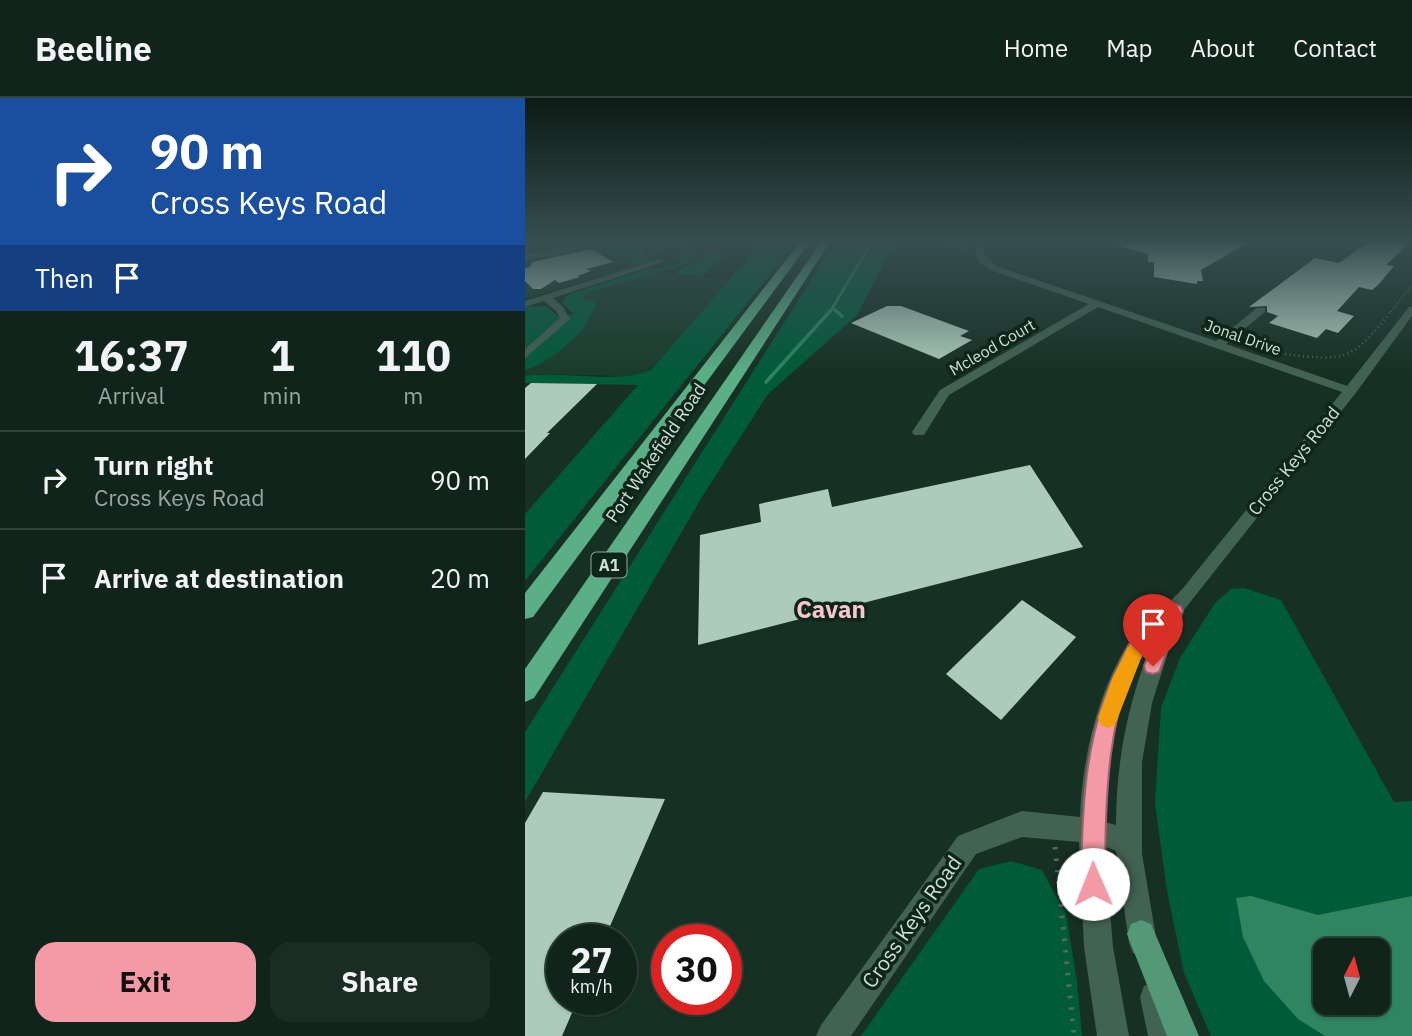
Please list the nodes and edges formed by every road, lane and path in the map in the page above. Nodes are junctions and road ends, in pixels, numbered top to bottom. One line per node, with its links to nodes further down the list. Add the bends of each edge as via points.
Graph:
1 (585, 286): 6 (street)
2 (772, 286): 16 (highway, Port Wakefield Road / A1)
3 (796, 286): 18 (highway, Port Wakefield Road / A1)
4 (1044, 286): 8 (street, Jonal Drive)
5 (1411, 286): 12 (path, via 1348,356)
6 (546, 298): 7 (street); 13 (street, via 565,319)
7 (525, 304)
8 (1096, 304): 11 (street, Jonal Drive); 15 (street, Mcleod Court, via 944,394)
9 (1412, 309): 14 (street, Cross Keys Road)
10 (1261, 310): 11 (street)
11 (1218, 345): 14 (street, Jonal Drive)
12 (1282, 353)
13 (525, 355)
14 (1351, 391): 17 (street, Cross Keys Road)
15 (919, 432)
16 (525, 610)
17 (1175, 611): 20 (street, Cross Keys Road, via 1138,645 1114,698 1099,756); 21 (street, Cross Keys Road, via 1146,685 1135,732)
18 (525, 690)
19 (1053, 827): 20 (street, Cross Keys Road); 23 (street, Cross Keys Road, via 1022,824 967,845); 24 (path)
20 (1092, 831): 21 (street, Cross Keys Road); 25 (street, Cross Keys Road, via 1095,919)
21 (1130, 842): 22 (street, Cross Keys Road)
22 (1141, 934): 26 (street, Cross Keys Road); 27 (main road)
23 (832, 1036)
24 (1074, 1036)
25 (1113, 1036)
26 (1164, 1036)
27 (1183, 1036)

